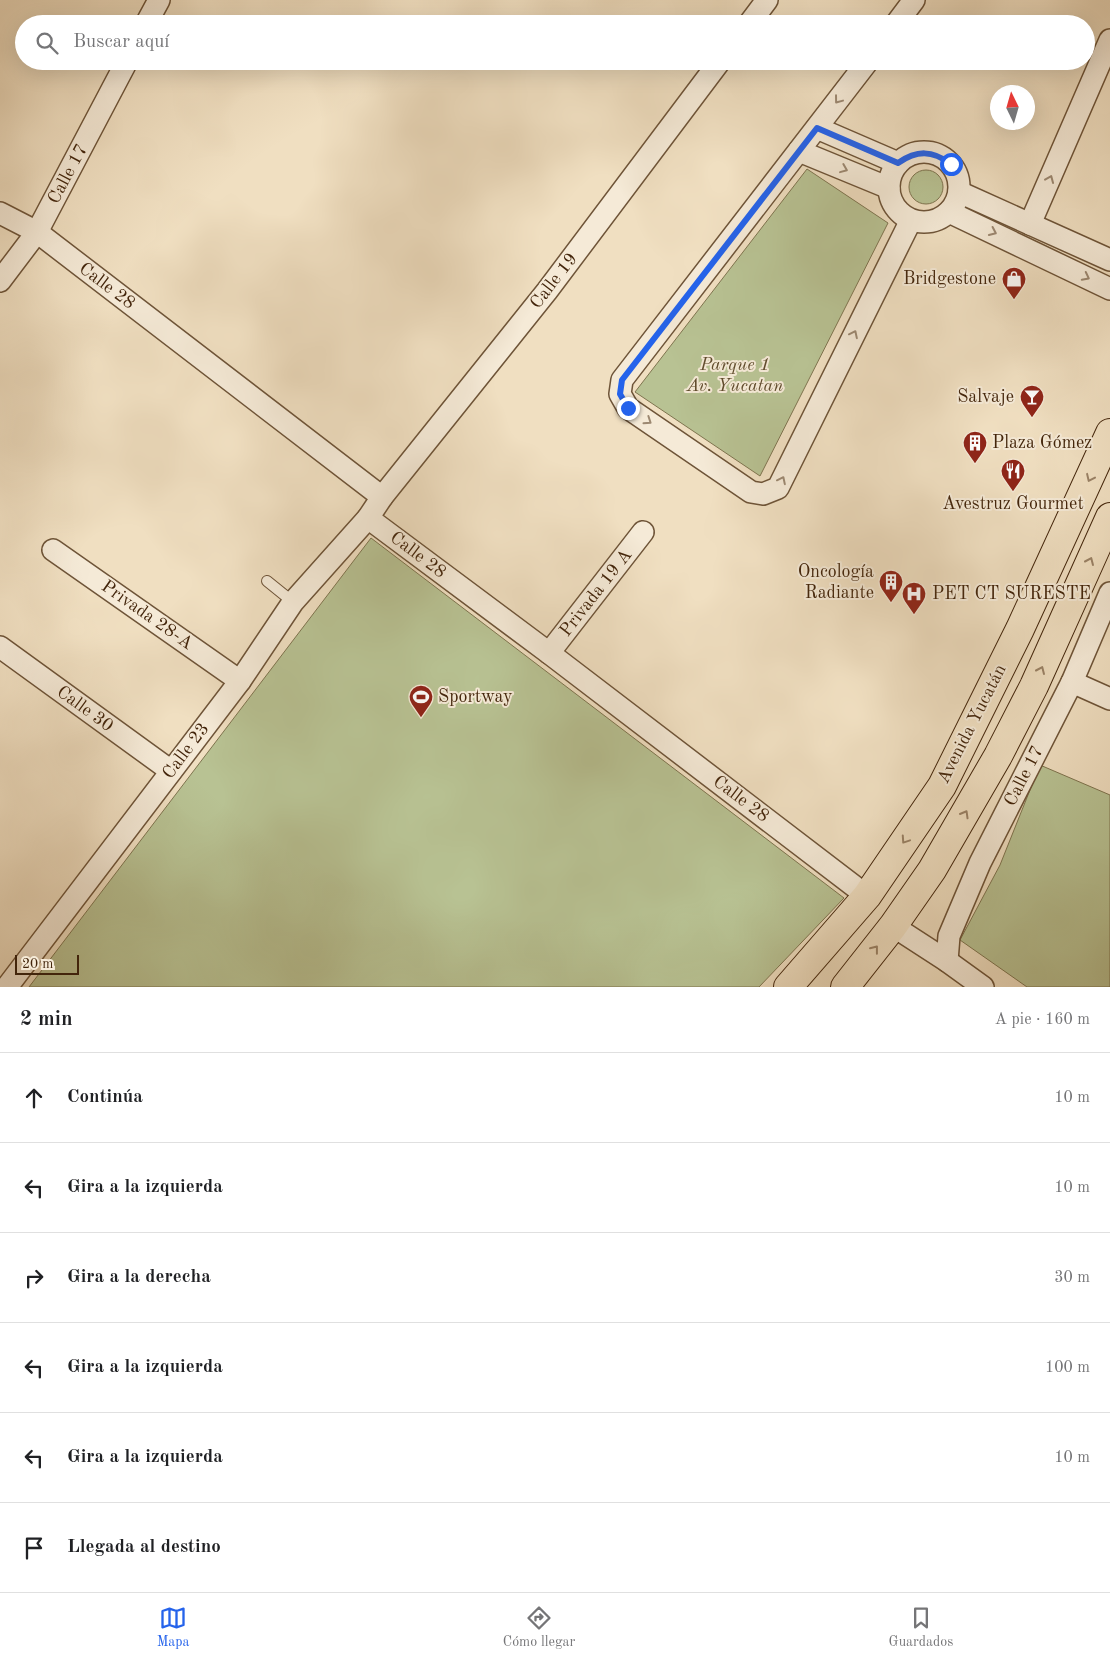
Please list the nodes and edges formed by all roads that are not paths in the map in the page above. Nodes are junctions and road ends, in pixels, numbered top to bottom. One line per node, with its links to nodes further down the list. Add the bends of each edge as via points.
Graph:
1 (159, 0): 4 (street)
2 (767, 0): 5 (street)
3 (914, 0): 6 (street)
4 (151, 15)
5 (756, 15)
6 (903, 15)
7 (1110, 40): 19 (street, one-way to 7)
8 (122, 70): 20 (street, Calle 17)
9 (713, 70): 25 (street, Calle 19, via 546,290)
10 (861, 70): 11 (street, one-way to 11)
11 (817, 128): 12 (street); 13 (street)
12 (799, 151): 14 (street, one-way to 14); 18 (street, one-way to 18, via 622,380 620,394 628,408 751,492 763,494 778,488)
13 (898, 163): 14 (street); 15 (street, via 910,155 925,152 939,155 951,164 958,177)
14 (888, 188): 18 (street, via 895,207)
15 (959, 192): 16 (street); 19 (street)
16 (949, 212): 18 (street, via 924,222); 23 (street, one-way to 23)
17 (0, 213): 20 (street, Calle 28)
18 (911, 220)
19 (1030, 224): 21 (street)
20 (37, 232): 22 (street, Calle 17); 25 (street, Calle 28)
21 (1110, 260)
22 (0, 281)
23 (1110, 289)
24 (1110, 433): 39 (main road, Avenida Yucatán, one-way to 39, via 1020,628 942,786)
25 (382, 497): 27 (street)
26 (1110, 517): 40 (main road, Avenida Yucatán, one-way to 26, via 932,870 998,756 1034,686)
27 (368, 518): 32 (street, Calle 23); 34 (street, Calle 28)
28 (643, 532): 34 (street, Privada 19 A)
29 (53, 550): 35 (street, Privada 28-A)
30 (267, 581): 32 (lane)
31 (1110, 593): 36 (street, Calle 17)
32 (293, 602): 35 (street, Calle 23)
33 (0, 647): 38 (street, Calle 30)
34 (549, 652): 39 (street, Calle 28)
35 (240, 681): 38 (street, Calle 23)
36 (1072, 682): 37 (street); 41 (street, Calle 17, via 980,863 949,936)
37 (1110, 699)
38 (171, 771): 42 (street, Calle 23)
39 (867, 896): 43 (main road, Avenida Yucatán)
40 (893, 926): 41 (street); 44 (main road, Avenida Yucatán, one-way to 40)
41 (947, 961): 45 (street)
42 (7, 987)
43 (788, 987)
44 (845, 987)
45 (983, 987)

